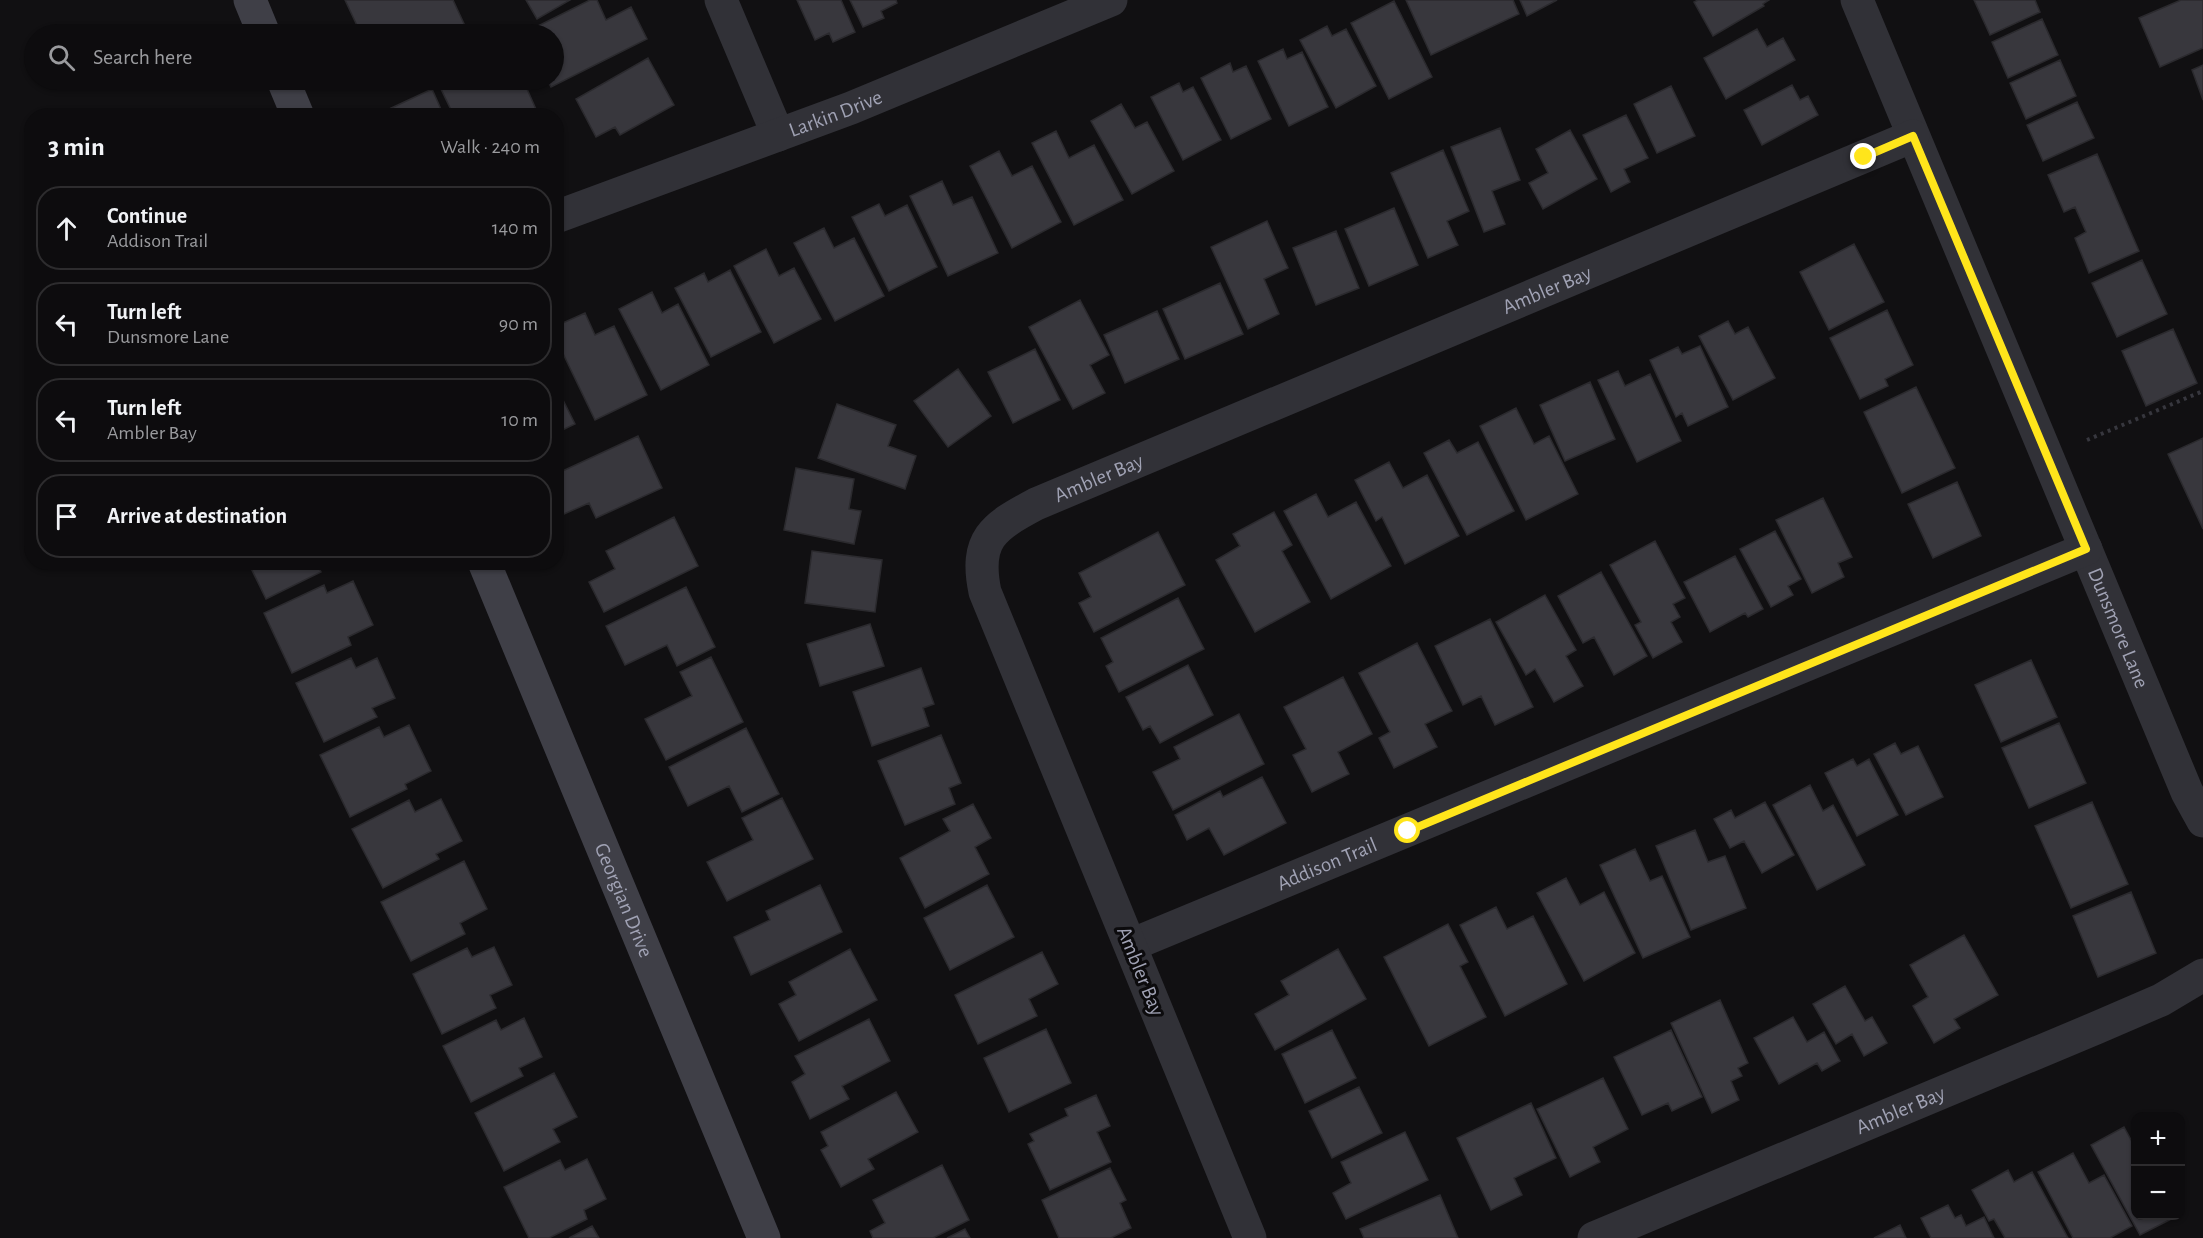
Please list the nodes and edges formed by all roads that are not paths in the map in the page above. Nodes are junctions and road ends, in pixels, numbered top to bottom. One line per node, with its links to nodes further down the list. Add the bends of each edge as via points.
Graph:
1 (250, 0): 5 (main road)
2 (721, 0): 8 (street)
3 (1111, 0): 8 (street, Larkin Drive)
4 (1857, 0): 9 (street, Dunsmore Lane)
5 (260, 24)
6 (287, 90): 7 (main road)
7 (295, 108)
8 (778, 135): 10 (street, Larkin Drive)
9 (1913, 136): 11 (street, Dunsmore Lane); 14 (street, Ambler Bay, via 1047,499 1004,521 986,541 980,567 985,592)
10 (564, 214)
11 (2086, 549): 13 (street, Dunsmore Lane, via 2187,792); 14 (street, Addison Trail)
12 (487, 570): 16 (main road, Georgian Drive)
13 (2203, 820)
14 (1131, 945): 17 (street, Ambler Bay)
15 (2203, 975): 18 (street, Ambler Bay, via 2161,1000)
16 (764, 1238)
17 (1250, 1238)
18 (1594, 1238)

